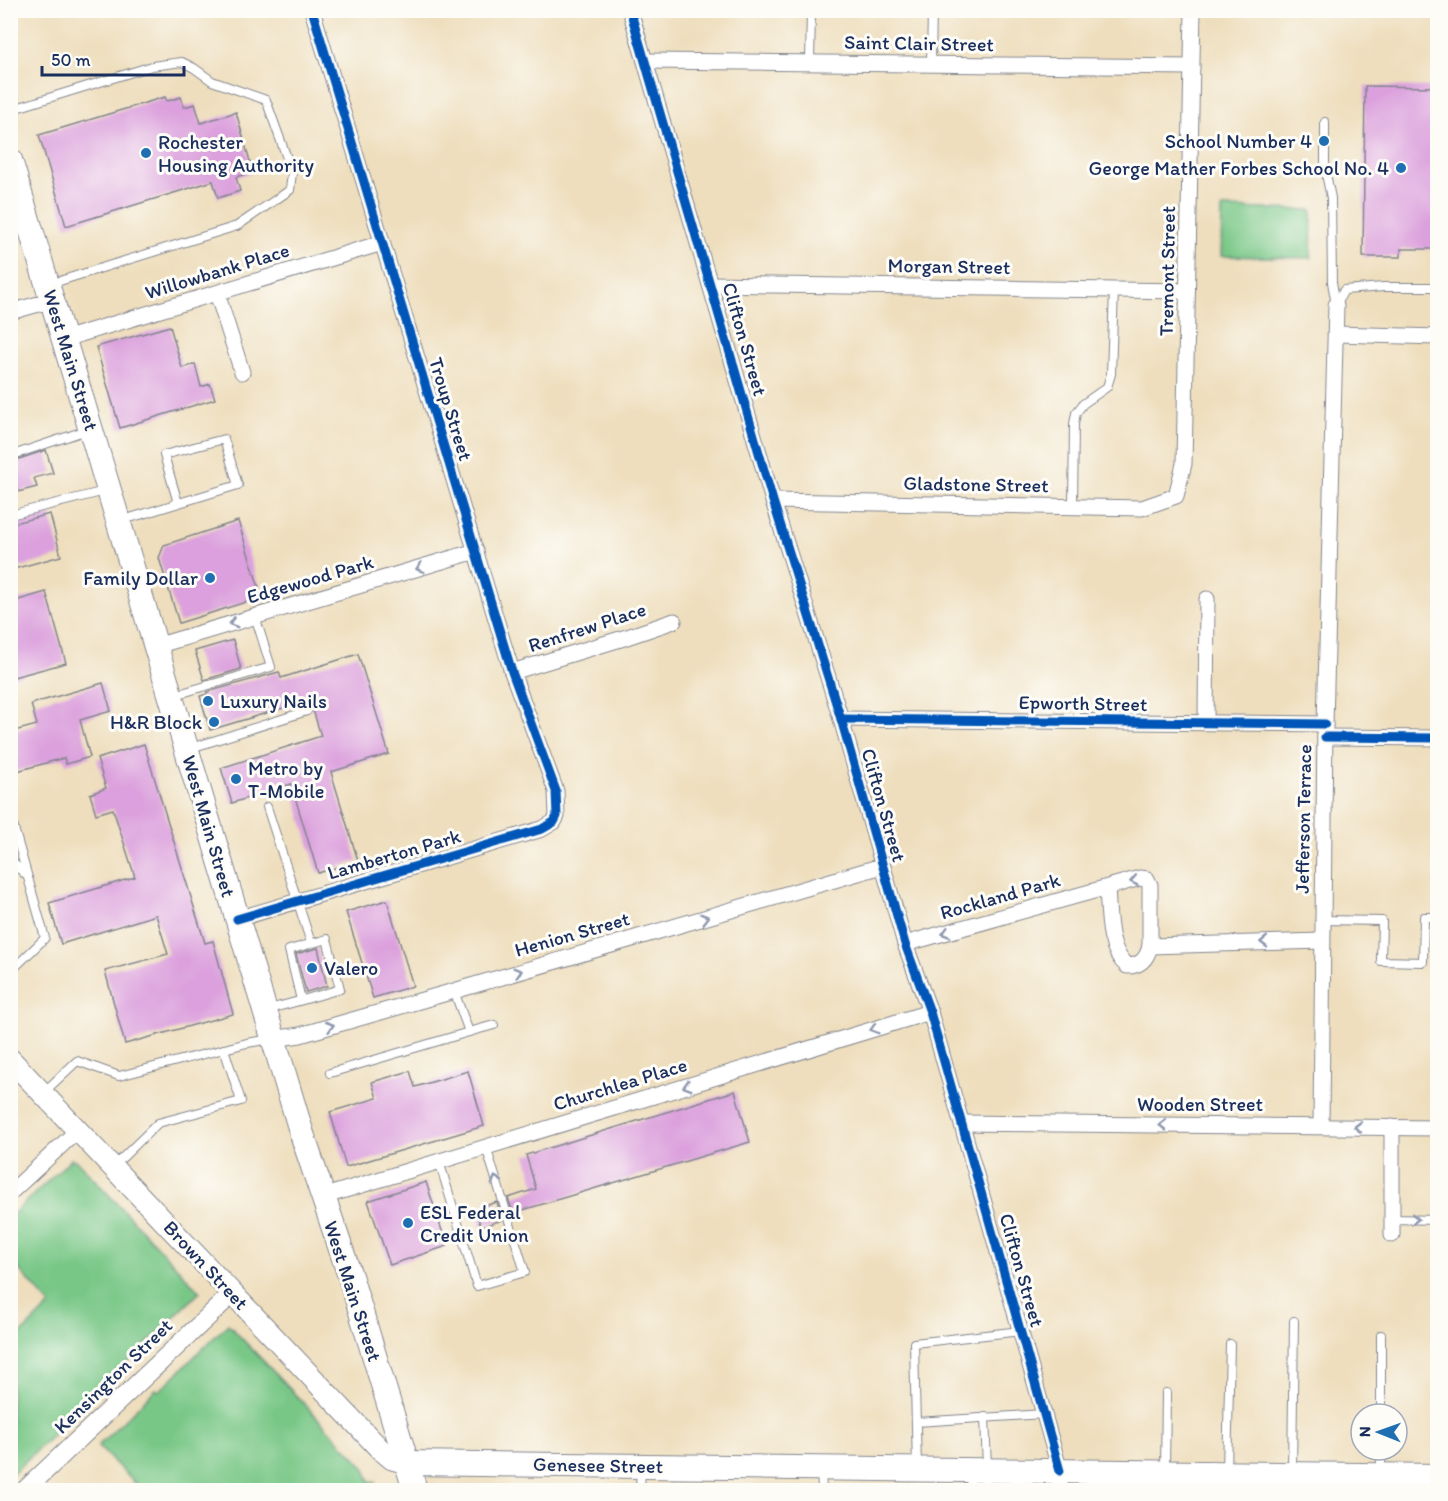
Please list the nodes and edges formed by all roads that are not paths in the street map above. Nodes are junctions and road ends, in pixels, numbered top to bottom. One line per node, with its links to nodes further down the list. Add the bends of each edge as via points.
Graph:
1 (312, 10): 13 (street, Troup Street)
2 (630, 10): 6 (street, Clifton Street)
3 (811, 10): 7 (lane)
4 (932, 10): 8 (lane)
5 (1193, 10): 9 (street, Tremont Street)
6 (646, 61): 7 (street, Saint Clair Street); 14 (street, Clifton Street)
7 (810, 63): 8 (street, Saint Clair Street)
8 (931, 64): 9 (street, Saint Clair Street)
9 (1192, 67): 17 (street, Tremont Street)
10 (10, 110): 18 (lane, via 152,66 182,62 212,81 266,100 292,172 290,190 237,226)
11 (1325, 122): 20 (lane)
12 (10, 160): 18 (main road, West Main Street)
13 (382, 243): 19 (street, Willowbank Place); 35 (street, Troup Street)
14 (710, 284): 16 (street, Morgan Street); 30 (street, Clifton Street)
15 (1437, 287): 20 (lane, via 1344,290)
16 (1114, 290): 17 (street, Morgan Street); 32 (lane, via 1111,374 1107,387 1076,413)
17 (1187, 291): 29 (street, Tremont Street, via 1184,464)
18 (51, 292): 21 (street); 24 (main road, West Main Street)
19 (217, 292): 24 (street, Willowbank Place); 25 (street)
20 (1336, 305): 22 (street, Jefferson Terrace)
21 (10, 312)
22 (1336, 334): 23 (street); 45 (street, Jefferson Terrace)
23 (1437, 337)
24 (64, 339): 26 (main road, West Main Street)
25 (242, 372)
26 (91, 429): 27 (lane); 28 (main road, West Main Street)
27 (10, 456)
28 (109, 489): 33 (lane); 34 (main road, West Main Street)
29 (1176, 496): 32 (street, Gladstone Street, via 1142,508)
30 (773, 501): 32 (street, Gladstone Street); 43 (street, Clifton Street)
31 (178, 503): 31 (lane, via 237,485 224,439 164,455); 34 (lane)
32 (1073, 507)
33 (10, 515)
34 (119, 522): 39 (main road, West Main Street)
35 (476, 552): 37 (street, Edgewood Park, one-way to 37); 40 (street, Troup Street)
36 (1207, 599): 44 (street)
37 (255, 616): 39 (street, Edgewood Park, one-way to 39); 41 (lane, via 271,667)
38 (674, 621): 40 (street, Renfrew Place)
39 (156, 646): 41 (main road, West Main Street)
40 (512, 672): 50 (street, Troup Street, via 556,791)
41 (171, 696): 47 (main road, West Main Street)
42 (307, 711): 47 (lane)
43 (841, 719): 44 (street, Epworth Street); 52 (street, Clifton Street)
44 (1206, 722): 45 (street, Epworth Street)
45 (1325, 730): 46 (street, Epworth Street); 58 (street, Jefferson Terrace)
46 (1437, 738)
47 (187, 750): 57 (main road, West Main Street)
48 (267, 807): 55 (lane)
49 (10, 814): 53 (lane)
50 (557, 816): 55 (street, Lamberton Park, via 542,829)
51 (10, 860): 53 (lane)
52 (882, 866): 61 (street, Clifton Street); 64 (street, Henion Street, one-way to 52)
53 (28, 877): 63 (lane, via 45,938)
54 (1107, 888): 61 (street, Rockland Park, one-way to 61); 62 (street, Rockland Park, one-way to 54, via 1147,879); 62 (street, via 1111,932 1119,960 1126,966 1142,963)
55 (297, 901): 57 (street, Lamberton Park); 60 (lane)
56 (1437, 917): 58 (lane, via 1424,917 1423,962 1381,961 1382,921)
57 (237, 919): 66 (main road, West Main Street)
58 (1322, 920): 59 (street, Jefferson Terrace)
59 (1322, 940): 62 (street, one-way to 62); 76 (street, Jefferson Terrace)
60 (310, 943): 65 (lane, via 289,950); 65 (lane, via 327,939 340,989)
61 (905, 944): 67 (street, Clifton Street)
62 (1150, 946)
63 (10, 972)
64 (454, 991): 69 (lane); 70 (street, Henion Street, one-way to 64, via 300,1035)
65 (301, 1000): 66 (lane)
66 (265, 1011): 70 (main road, West Main Street)
67 (930, 1012): 75 (street, Clifton Street); 80 (street, Churchlea Place, one-way to 80)
68 (494, 1025): 69 (lane)
69 (469, 1032): 73 (lane)
70 (273, 1039): 71 (lane); 84 (main road, West Main Street)
71 (224, 1049): 74 (lane, via 119,1076 77,1062); 82 (lane, via 241,1101 158,1123)
72 (10, 1059): 74 (main road, Brown Street)
73 (330, 1073)
74 (43, 1094): 79 (main road, Brown Street)
75 (962, 1123): 76 (street, Wooden Street, one-way to 75); 90 (street, Clifton Street)
76 (1322, 1126): 77 (street, Wooden Street, one-way to 76)
77 (1392, 1127): 78 (street, Wooden Street); 85 (street)
78 (1437, 1128)
79 (78, 1130): 82 (main road, Brown Street); 83 (street)
80 (486, 1147): 81 (street, Churchlea Place); 81 (lane, one-way to 80, via 477,1286 525,1272)
81 (439, 1161): 84 (street, Churchlea Place)
82 (113, 1167): 88 (main road, Brown Street)
83 (10, 1193)
84 (322, 1197): 99 (main road, West Main Street)
85 (1392, 1219): 86 (lane, one-way to 86); 87 (street)
86 (1437, 1220)
87 (1392, 1235)
88 (232, 1293): 99 (main road, Brown Street, via 380,1449 392,1460); 111 (street, Kensington Street)
89 (1294, 1321): 104 (lane)
90 (1021, 1331): 95 (street, Clifton Street); 97 (lane, via 914,1343)
91 (1381, 1335): 94 (lane)
92 (1230, 1344): 103 (lane)
93 (1166, 1393): 102 (lane)
94 (1381, 1402)
95 (1044, 1414): 96 (lane); 109 (street, Clifton Street)
96 (985, 1417): 97 (lane); 106 (lane)
97 (916, 1422): 101 (lane)
98 (1381, 1462): 105 (lane)
99 (406, 1463): 100 (main road, Genesee Street); 112 (main road, West Main Street)
100 (641, 1466): 108 (main road, Genesee Street); 113 (lane)
101 (917, 1469): 106 (main road, Genesee Street); 108 (main road, Genesee Street)
102 (1165, 1472): 103 (main road, Genesee Street); 109 (main road, Genesee Street)
103 (1227, 1473): 104 (main road, Genesee Street)
104 (1292, 1474): 105 (main road, Genesee Street)
105 (1381, 1475): 110 (main road, Genesee Street)
106 (976, 1476): 109 (main road, Genesee Street)
107 (1437, 1476): 110 (main road, Genesee Street)
108 (822, 1479)
109 (1060, 1481)
110 (1411, 1483)
111 (25, 1491)
112 (415, 1491)
113 (640, 1491)

